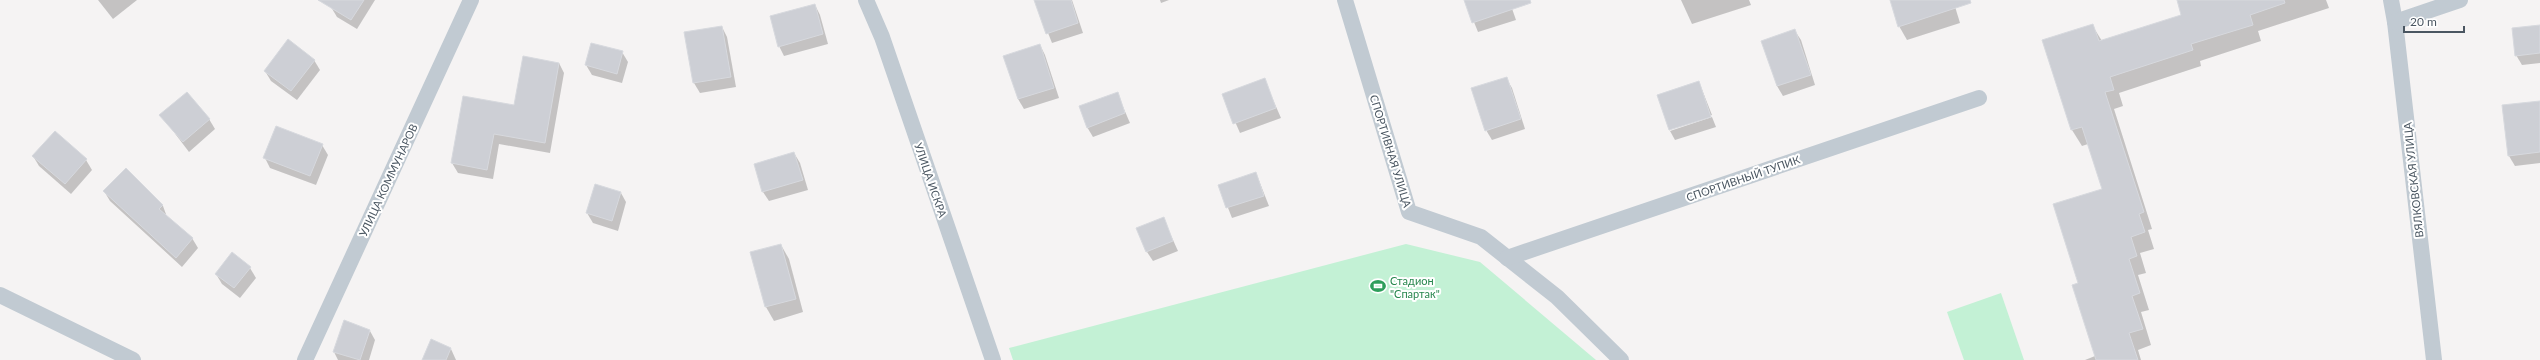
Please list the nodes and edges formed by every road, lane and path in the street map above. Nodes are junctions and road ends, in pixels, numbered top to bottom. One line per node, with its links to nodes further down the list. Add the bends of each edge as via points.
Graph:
1 (471, 0): 11 (street, УЛИЦА КОММУНАРОВ)
2 (866, 0): 12 (street, УЛИЦА ИСКРА, via 882,37)
3 (1345, 0): 8 (street, СПОРТИВНАЯ УЛИЦА, via 1409,212 1480,237)
4 (2391, 0): 6 (street, ВЯЛКОВСКАЯ УЛИЦА)
5 (2460, 0): 6 (street)
6 (2395, 22): 14 (street, ВЯЛКОВСКАЯ УЛИЦА)
7 (1979, 98): 8 (street, СПОРТИВНЫЙ ТУПИК)
8 (1507, 258): 13 (street, СПОРТИВНАЯ УЛИЦА, via 1557,297)
9 (2, 294): 10 (street)
10 (133, 360)
11 (305, 360)
12 (993, 360)
13 (1621, 360)
14 (2434, 360)

